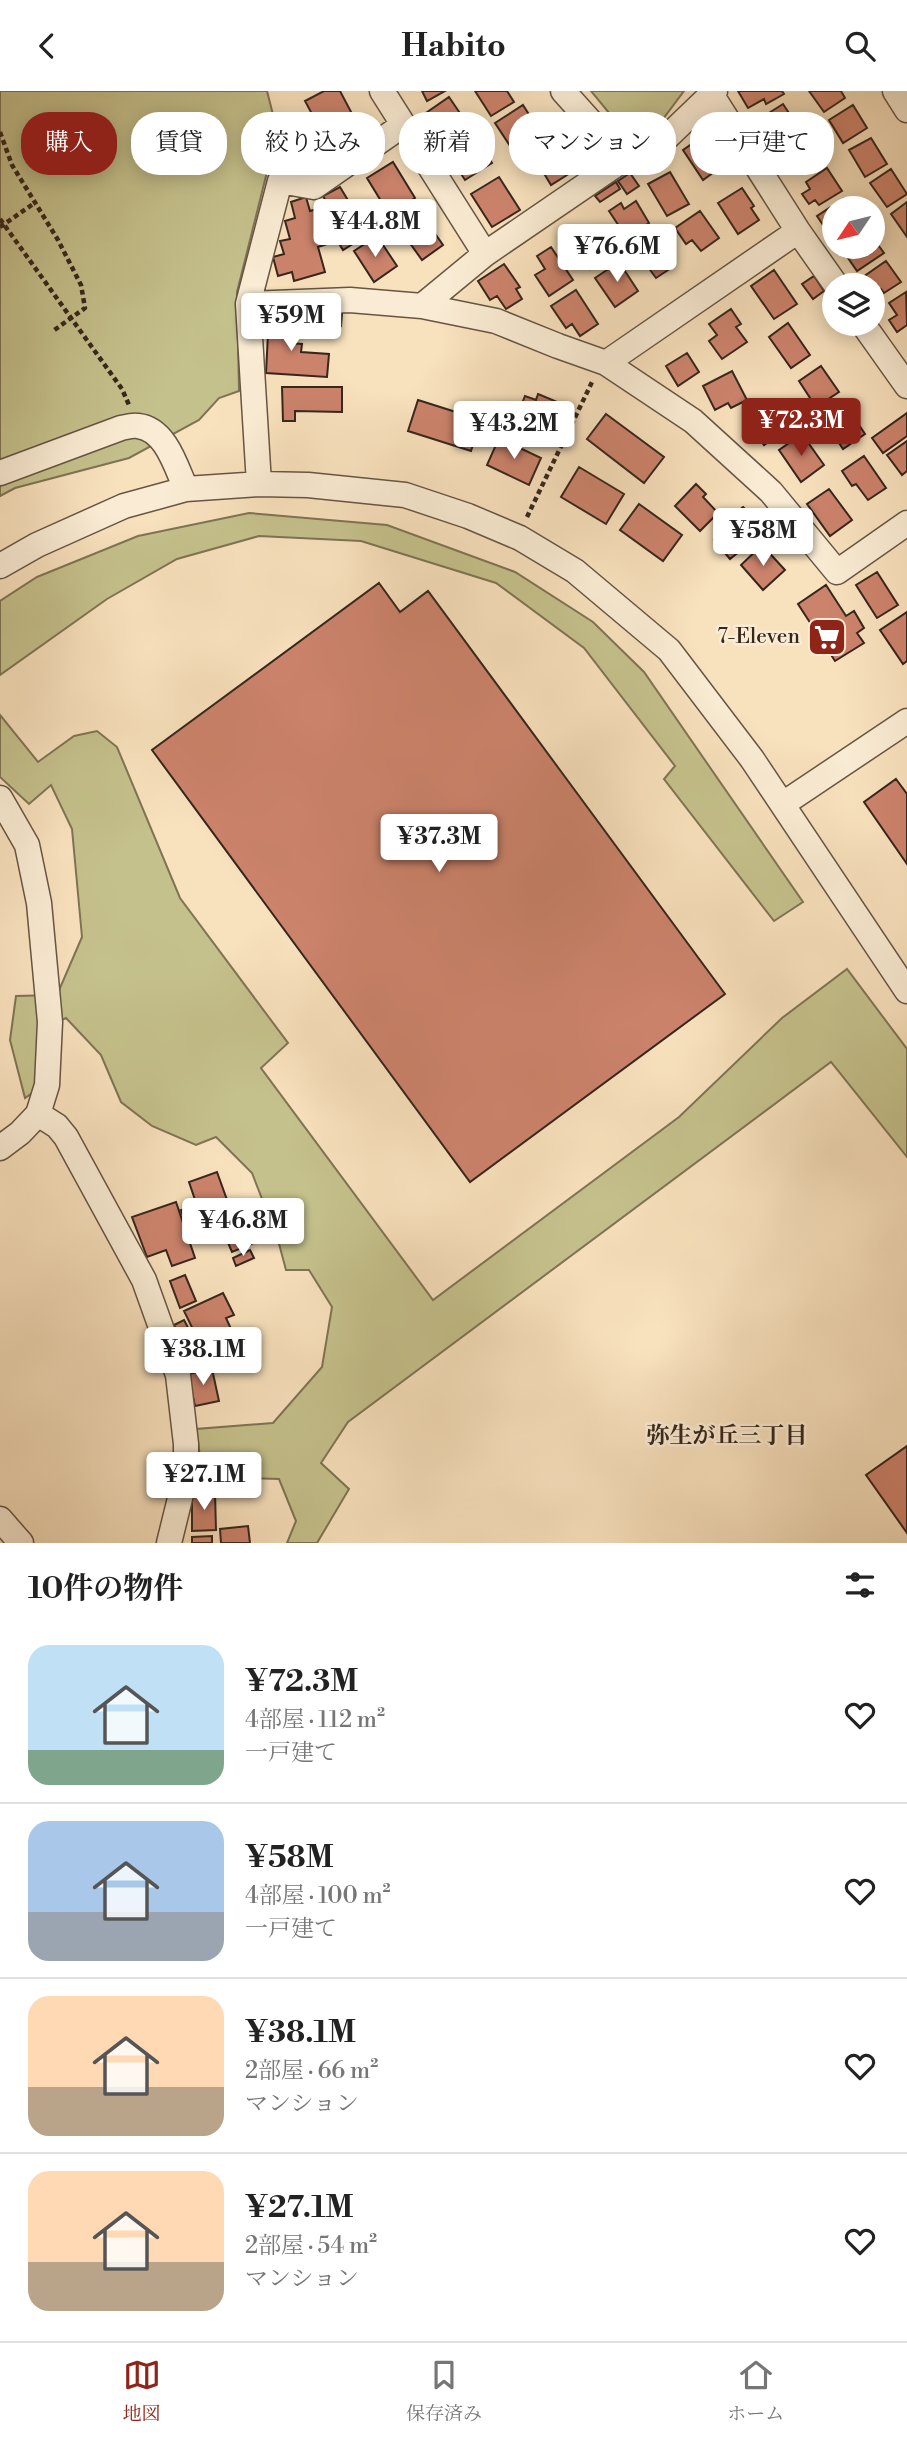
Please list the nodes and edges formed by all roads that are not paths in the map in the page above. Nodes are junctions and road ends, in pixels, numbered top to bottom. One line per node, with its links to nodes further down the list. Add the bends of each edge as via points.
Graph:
1 (382, 91): 7 (street)
2 (563, 91): 6 (street)
3 (895, 91): 5 (street)
4 (713, 92): 9 (street); 12 (street)
5 (907, 110)
6 (582, 112)
7 (399, 120)
8 (399, 127): 15 (street, via 314,187 280,181)
9 (676, 128)
10 (434, 175): 13 (street)
11 (601, 175): 13 (street)
12 (798, 231): 14 (street); 18 (street)
13 (485, 254): 16 (street)
14 (828, 273)
15 (248, 304): 16 (street, via 351,300); 21 (street)
16 (422, 306): 18 (street, via 496,321)
17 (872, 336): 19 (street)
18 (606, 363): 23 (street, via 702,430 771,492 837,572)
19 (907, 386)
20 (0, 473): 22 (street, via 121,428 139,426 158,436 170,452)
21 (259, 484): 22 (street); 27 (street, via 405,495 520,538 575,571 670,650)
22 (186, 489): 24 (street, via 124,506)
23 (907, 523)
24 (0, 566)
25 (907, 721): 27 (street)
26 (0, 798): 29 (street, via 26,845 39,902 50,1023 47,1085)
27 (783, 804): 28 (street)
28 (907, 991)
29 (38, 1114): 30 (street); 33 (street, via 66,1137 144,1280 178,1375 186,1474)
30 (0, 1148)
31 (0, 1519): 32 (street)
32 (21, 1543)
33 (169, 1543)

